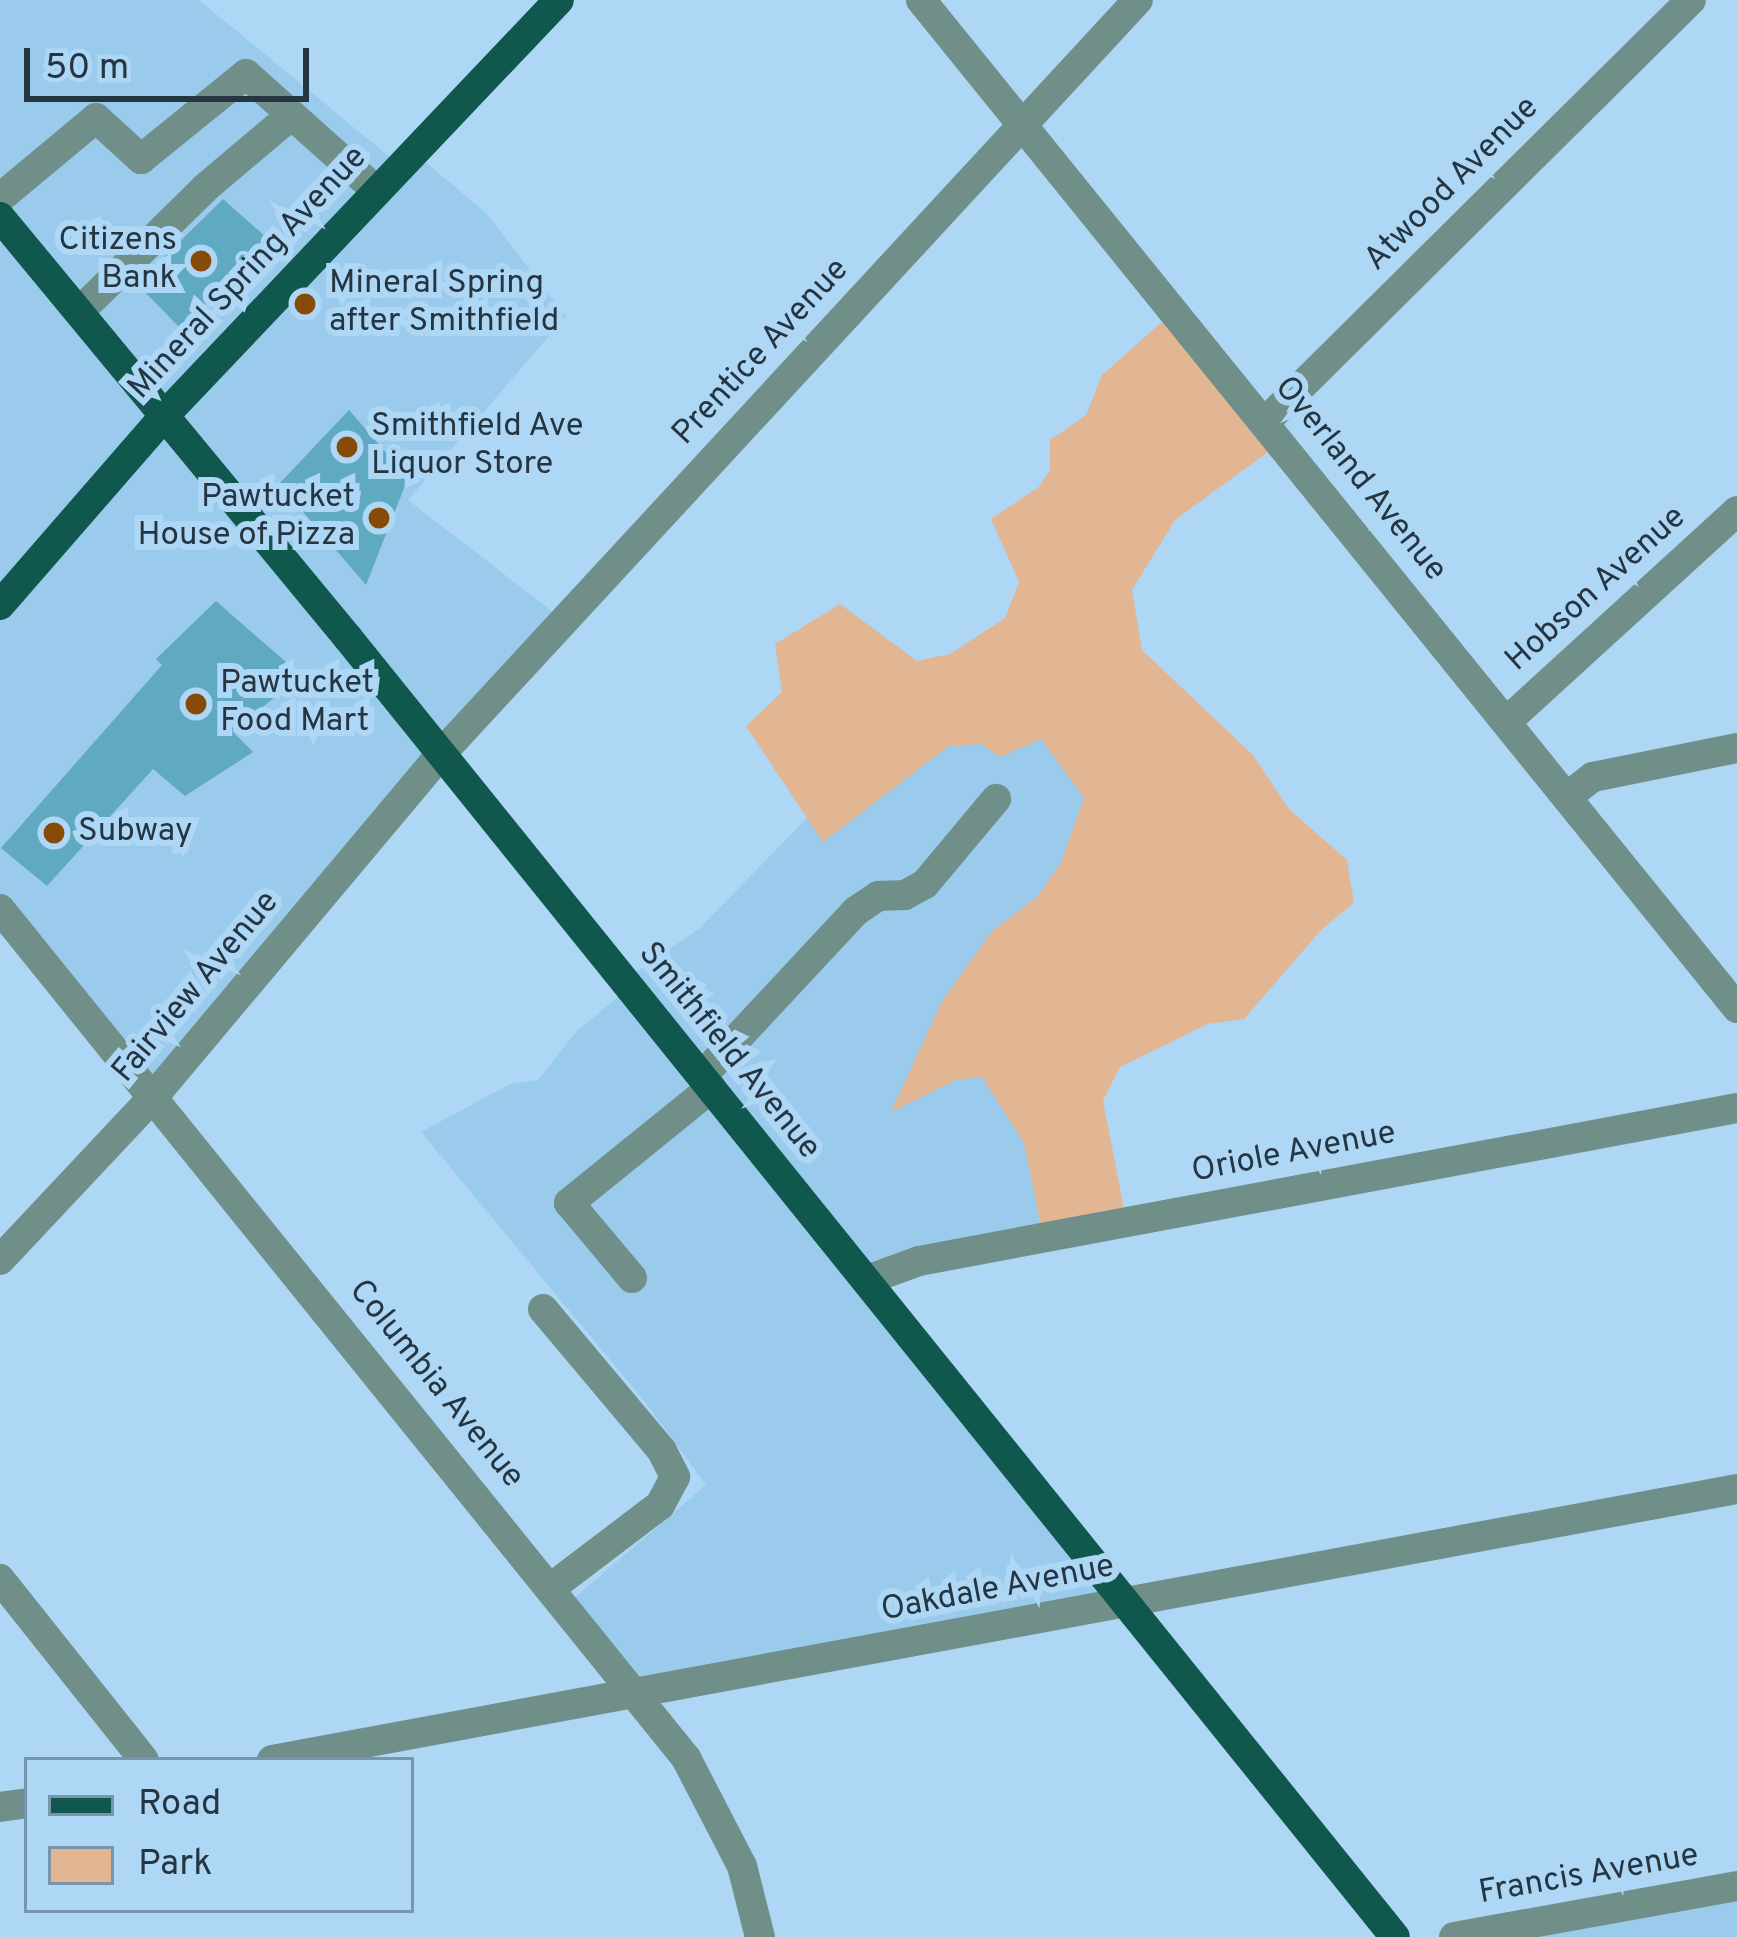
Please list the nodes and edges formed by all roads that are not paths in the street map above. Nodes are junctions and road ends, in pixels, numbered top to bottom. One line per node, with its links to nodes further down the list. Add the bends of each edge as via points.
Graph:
1 (559, 0): 7 (main road, Mineral Spring Avenue)
2 (921, 0): 6 (street, Overland Avenue)
3 (1138, 0): 6 (street, Prentice Avenue)
4 (1690, 0): 12 (street, Atwood Avenue)
5 (290, 117): 7 (street); 8 (street, via 246,74 141,159 96,118); 10 (street)
6 (1020, 124): 12 (street, Overland Avenue); 17 (street, Prentice Avenue)
7 (377, 191): 11 (main road, Mineral Spring Avenue)
8 (0, 199)
9 (0, 217): 10 (main road, Smithfield Avenue)
10 (80, 312): 11 (main road, Smithfield Avenue)
11 (165, 415): 14 (main road, Mineral Spring Avenue); 17 (main road, Smithfield Avenue)
12 (1266, 421): 15 (street, Overland Avenue)
13 (1737, 511): 15 (street, Hobson Avenue)
14 (0, 605)
15 (1506, 722): 18 (street, Overland Avenue)
16 (1737, 748): 18 (street, via 1593,777)
17 (440, 755): 22 (main road, Smithfield Avenue); 23 (street, Fairview Avenue)
18 (1568, 796): 21 (street, Overland Avenue)
19 (996, 799): 22 (street, via 925,884 856,911)
20 (0, 909): 23 (street, Columbia Avenue)
21 (1737, 1008)
22 (707, 1082): 26 (street, via 569,1203); 27 (main road, Smithfield Avenue)
23 (154, 1096): 25 (street, Fairview Avenue); 31 (street, Columbia Avenue)
24 (1737, 1108): 27 (street, Oriole Avenue, via 919,1261)
25 (0, 1260)
26 (632, 1278)
27 (867, 1280): 32 (main road, Smithfield Avenue)
28 (543, 1309): 31 (street, via 662,1450 674,1477 660,1504)
29 (1737, 1489): 32 (street, Oakdale Avenue)
30 (0, 1579): 34 (street)
31 (552, 1587): 33 (street, Columbia Avenue)
32 (1122, 1603): 33 (street, Oakdale Avenue); 38 (main road, Smithfield Avenue)
33 (638, 1694): 35 (street, Oakdale Avenue); 37 (street, Columbia Avenue, via 720,1816)
34 (142, 1757)
35 (289, 1757)
36 (1737, 1886): 39 (street, Francis Avenue)
37 (760, 1937)
38 (1395, 1937)
39 (1454, 1937)

